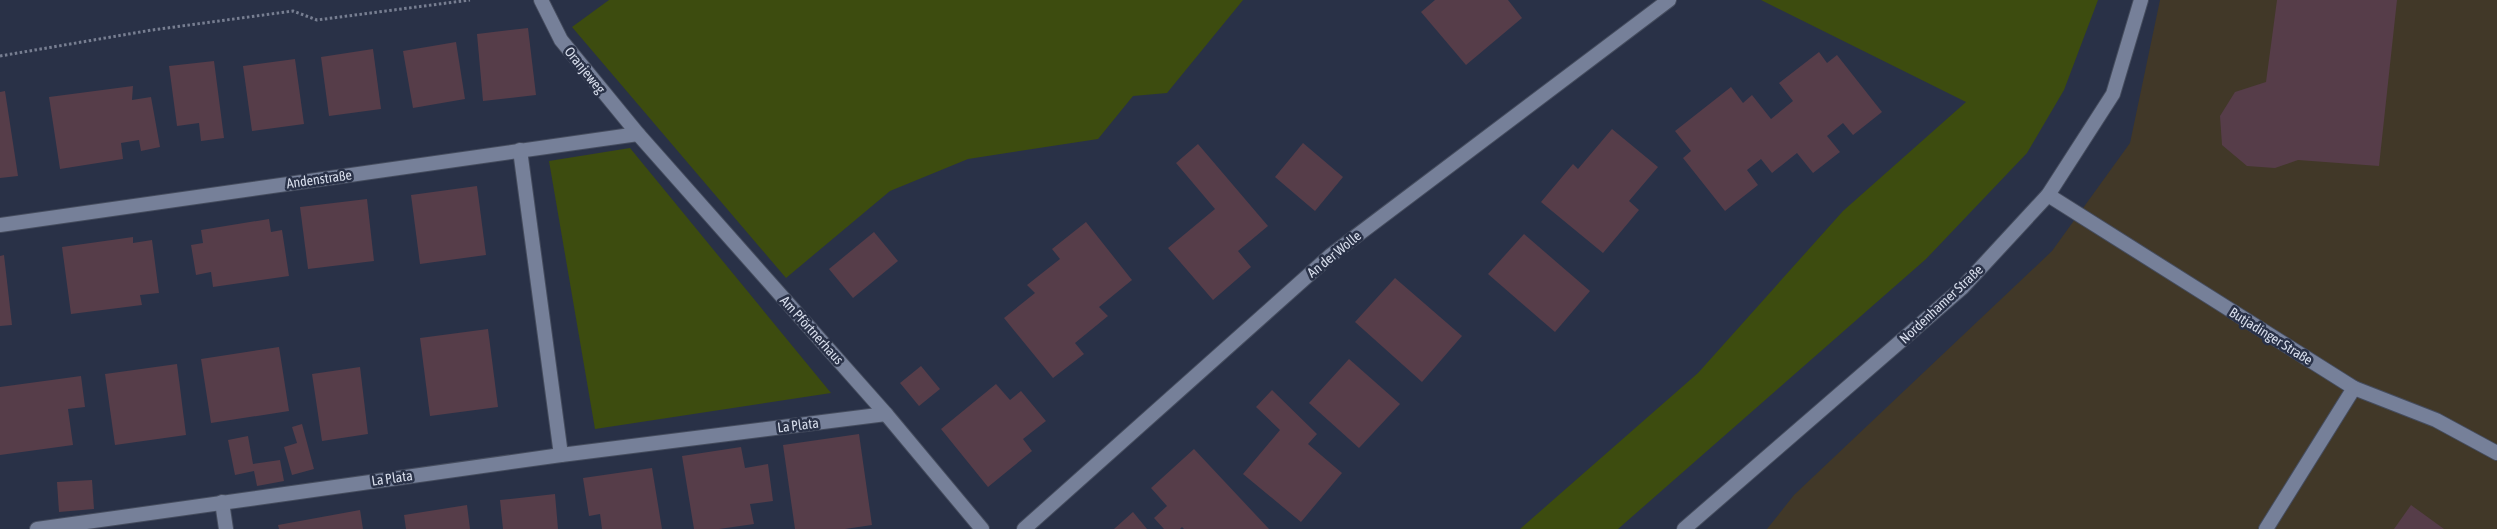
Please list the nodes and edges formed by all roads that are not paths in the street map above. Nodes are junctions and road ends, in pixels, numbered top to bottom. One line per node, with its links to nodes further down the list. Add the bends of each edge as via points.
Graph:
1 (541, 0): 4 (street, Oranjeweg, via 561,40)
2 (2142, 0): 6 (street, Nordenhamer Straße, via 2113,94)
3 (1665, 1): 16 (street, An der Wolle, via 1331,255)
4 (638, 134): 5 (street, Andenstraße); 9 (street, Am Pförtnerhaus)
5 (520, 150): 7 (street, Andenstraße); 11 (street)
6 (2048, 195): 8 (street, Butjadinger Straße); 17 (street, Nordenhamer Straße, via 1962,288)
7 (0, 225)
8 (2354, 388): 10 (street, Butjadinger Straße, via 2436,420); 18 (street)
9 (886, 414): 11 (street, La Plata); 15 (street, Am Pförtnerhaus)
10 (2497, 453)
11 (561, 455): 12 (street, La Plata)
12 (222, 502): 13 (street, La Plata); 14 (street)
13 (37, 529)
14 (226, 529)
15 (982, 529)
16 (1024, 529)
17 (1684, 529)
18 (2266, 529)

